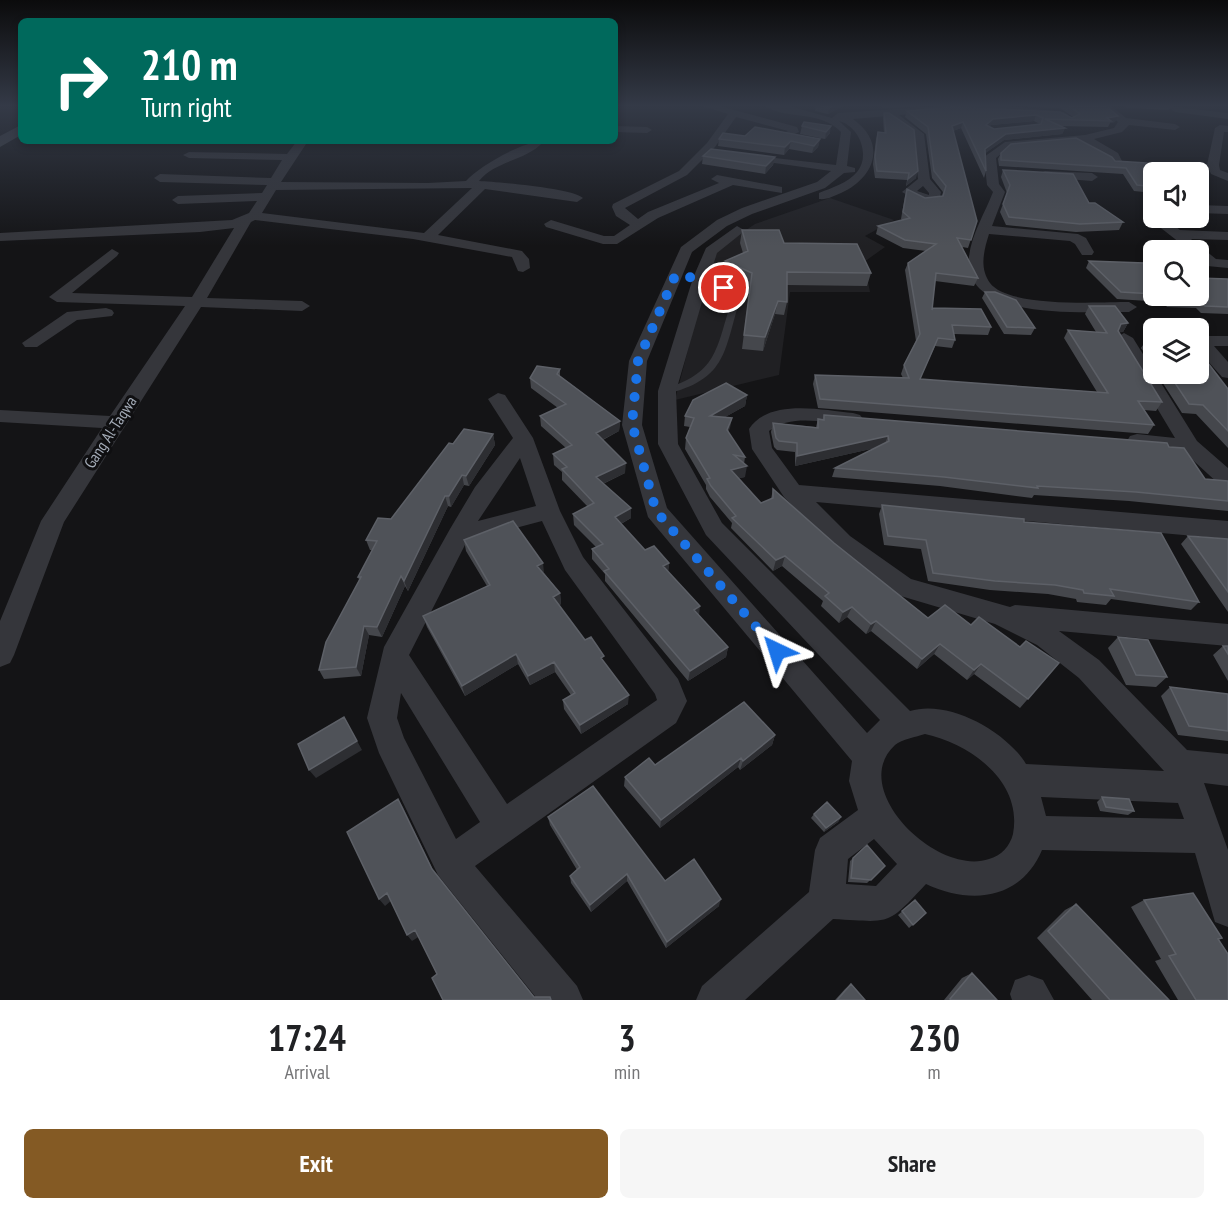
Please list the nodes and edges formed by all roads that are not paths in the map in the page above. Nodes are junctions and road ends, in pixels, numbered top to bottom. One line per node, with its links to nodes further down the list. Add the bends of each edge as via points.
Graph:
1 (294, 153): 12 (street, Gang Al-Taqwa)
2 (519, 153): 24 (street, via 492,162 479,172)
3 (703, 153): 16 (street)
4 (723, 153): 17 (street)
5 (848, 153): 17 (street)
6 (868, 153): 17 (street)
7 (921, 153): 22 (street)
8 (995, 153): 14 (street, via 990,157)
9 (1110, 153): 13 (street)
10 (1215, 153): 20 (street, via 1215,172)
11 (189, 155): 12 (street)
12 (290, 157): 25 (street, Gang Al-Taqwa)
13 (1117, 163)
14 (990, 171): 15 (street); 35 (street, via 999,192)
15 (1006, 172)
16 (683, 173): 23 (street); 33 (street, via 618,207)
17 (850, 173): 46 (street, via 722,223 686,250); 47 (street, via 812,201 740,228 711,251)
18 (1032, 174): 19 (street)
19 (1092, 177)
20 (1228, 177)
21 (160, 178): 25 (street)
22 (924, 180)
23 (731, 182): 26 (street); 33 (street)
24 (476, 184): 25 (street); 27 (street); 39 (street)
25 (271, 188): 28 (street); 31 (street, Gang Al-Taqwa)
26 (778, 190)
27 (578, 198)
28 (178, 200)
29 (1209, 209): 30 (street)
30 (1228, 210)
31 (250, 219): 38 (street, via 200,228); 39 (street); 50 (street, Gang Al-Taqwa)
32 (551, 224): 33 (street, via 606,240 624,237)
33 (638, 225)
34 (1169, 228): 36 (street)
35 (986, 230): 41 (street, via 1073,237 1082,241); 49 (street, via 975,254 976,274 991,292 1037,303)
36 (1177, 234): 37 (street); 40 (street)
37 (1228, 236)
38 (0, 237)
39 (428, 237): 45 (street, via 517,254)
40 (1184, 240)
41 (1087, 252)
42 (112, 253): 50 (street, via 57,297)
43 (1209, 260): 44 (street)
44 (1228, 264)
45 (523, 268)
46 (675, 276): 47 (street); 55 (street, via 638,361)
47 (701, 278): 56 (street); 56 (lane, via 728,290 735,302 715,365 698,380)
48 (302, 306): 50 (street)
49 (1129, 307)
50 (191, 309): 53 (street, via 81,313 65,319); 60 (street, Gang Al-Taqwa)
51 (1124, 338): 63 (street)
52 (1228, 341): 54 (street, via 1209,340 1205,347)
53 (31, 343)
54 (1228, 373)
55 (634, 390): 56 (street); 74 (street, via 632,424 656,511)
56 (667, 391): 73 (street, via 668,444 714,529)
57 (498, 399): 61 (street)
58 (0, 416): 60 (street)
59 (876, 421): 65 (street, via 806,415 774,417 759,429 762,450)
60 (116, 423): 71 (street, Gang Al-Taqwa, via 52,521)
61 (524, 438): 66 (street); 68 (street)
62 (1120, 440): 63 (street)
63 (1190, 446): 64 (street)
64 (1228, 480)
65 (792, 492): 67 (street); 69 (street, via 842,542 903,587)
66 (549, 512): 68 (street); 79 (street, via 574,563 668,688 672,701 666,713)
67 (1228, 530)
68 (458, 535): 72 (street)
69 (1002, 615): 70 (street); 76 (street, via 1047,637 1089,669)
70 (1228, 635)
71 (0, 655)
72 (394, 656): 79 (street); 82 (street, via 382,718 390,743)
73 (902, 723): 74 (street, via 880,735); 77 (street, via 934,722 976,738 1000,757)
74 (867, 756): 78 (street, via 868,795)
75 (1228, 770): 76 (street)
76 (1185, 776): 77 (street); 81 (street)
77 (1018, 780): 80 (street, via 1029,807)
78 (877, 817): 83 (street, via 896,843); 85 (street, via 832,850)
79 (501, 826): 82 (street)
80 (1032, 833): 81 (street); 83 (street, via 1023,856 1006,873 981,880 952,877)
81 (1207, 836): 84 (street)
82 (450, 863): 86 (street)
83 (922, 863): 85 (street, via 883,904)
84 (1225, 892)
85 (826, 901): 87 (street)
86 (563, 1000)
87 (716, 1000)

